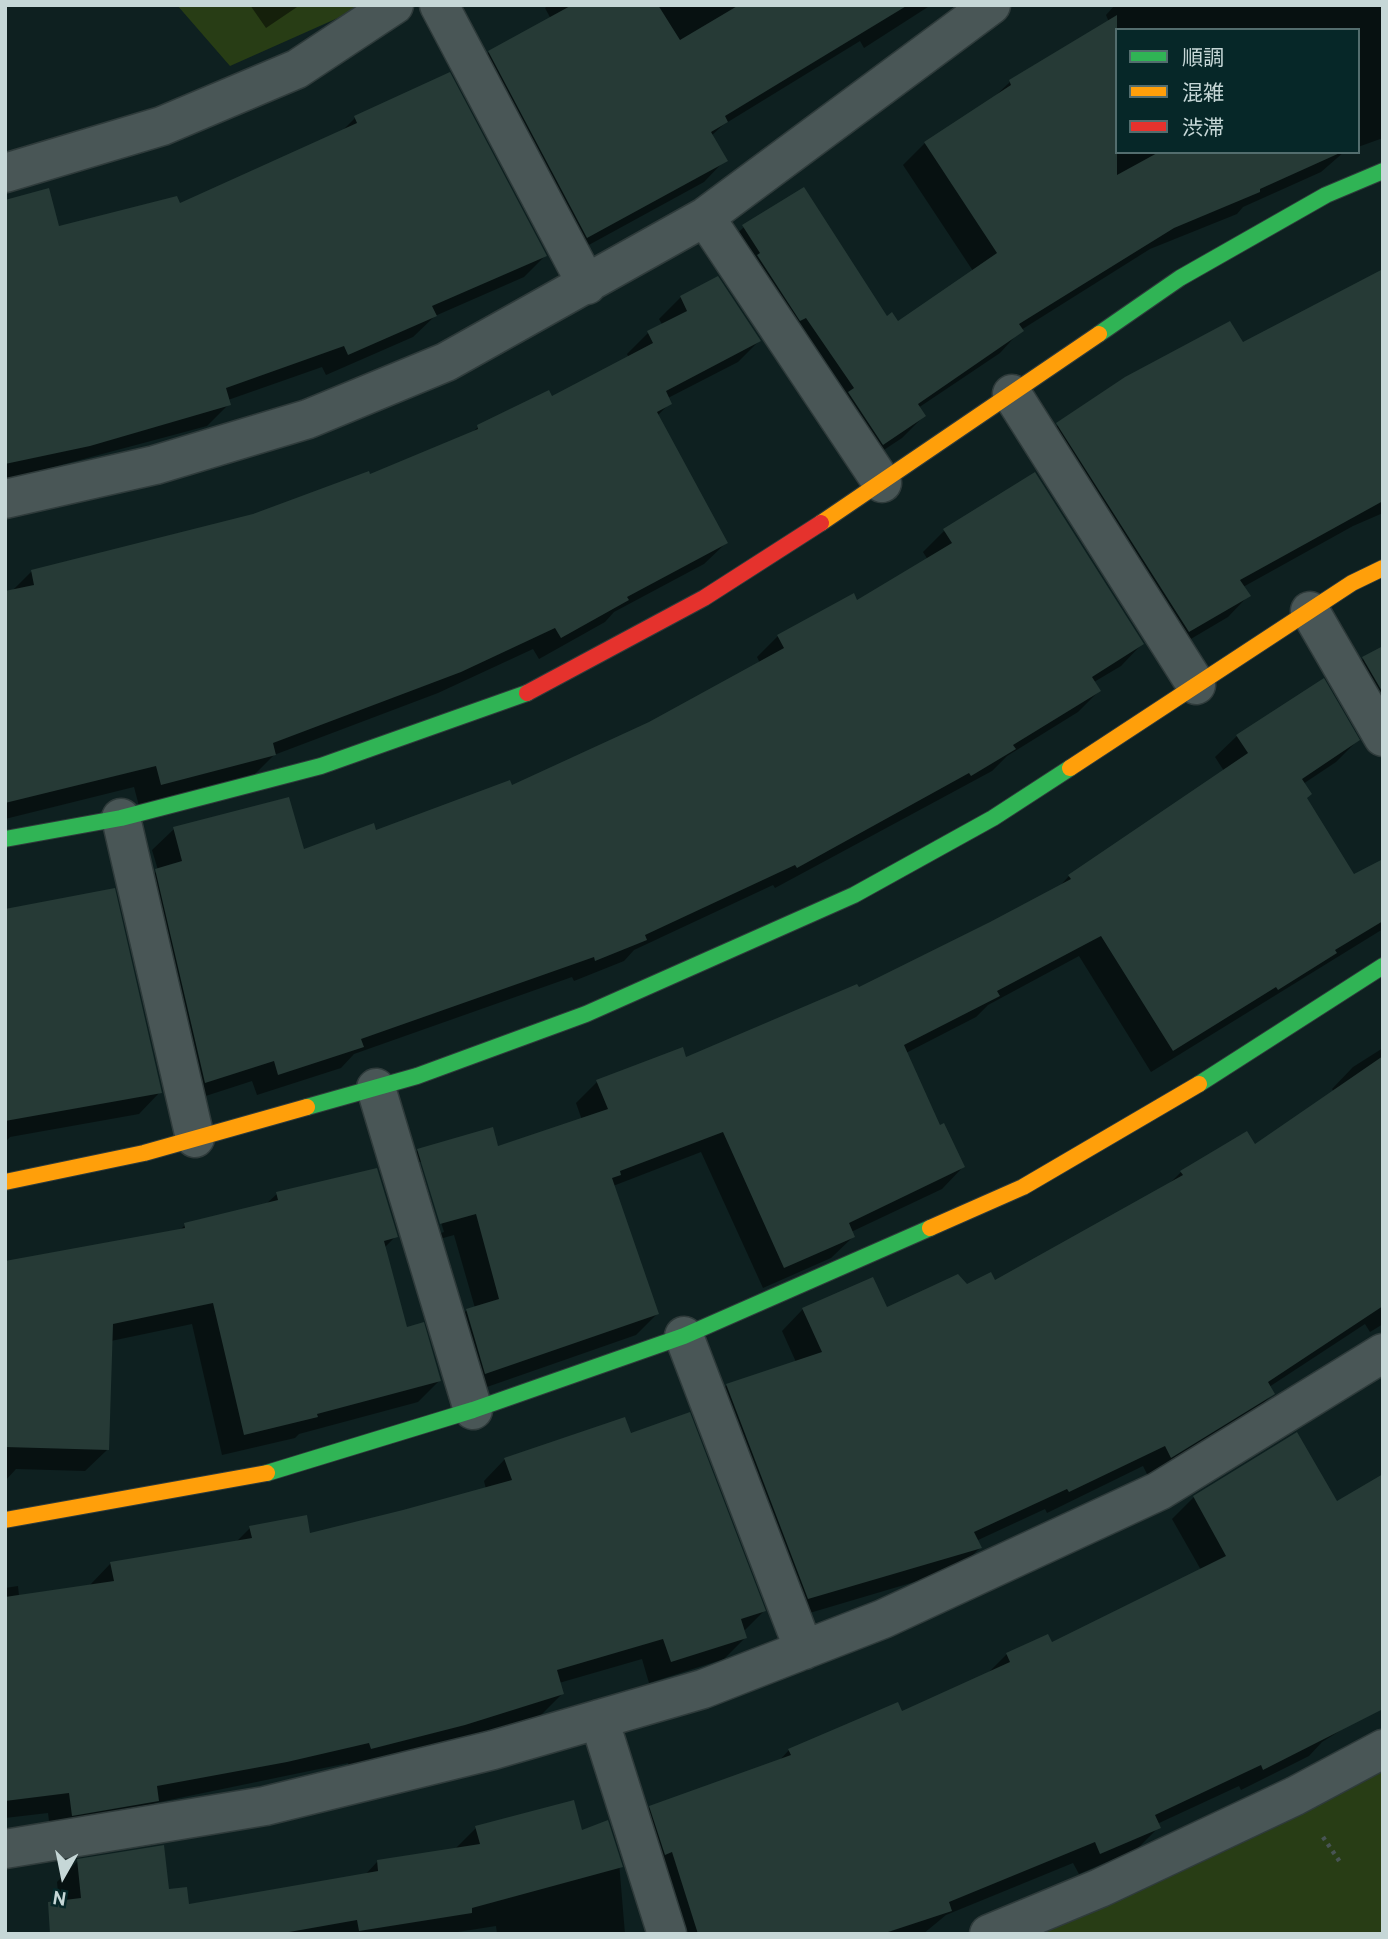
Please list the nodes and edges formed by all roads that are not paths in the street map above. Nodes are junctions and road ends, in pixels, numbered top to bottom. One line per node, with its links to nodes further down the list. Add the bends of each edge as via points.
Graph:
1 (394, 5): 5 (street, via 297,69 162,126)
2 (439, 5): 7 (street)
3 (991, 5): 6 (street)
4 (1383, 171): 8 (street, via 1326,195 1180,278)
5 (5, 173)
6 (705, 217): 7 (street); 9 (street)
7 (587, 285): 10 (street, via 446,362 308,419 155,465)
8 (1012, 394): 9 (street); 13 (street)
9 (882, 483): 15 (street, via 704,598 537,690 321,766)
10 (5, 499)
11 (1383, 568): 12 (street)
12 (1310, 611): 13 (street); 14 (street)
13 (1196, 685): 18 (street, via 993,818 854,895 586,1014)
14 (1383, 737)
15 (121, 818): 16 (street); 19 (street)
16 (5, 839)
17 (1383, 966): 21 (street, via 1189,1090 1023,1186)
18 (376, 1088): 19 (street); 23 (street)
19 (195, 1138): 20 (street)
20 (5, 1182)
21 (684, 1336): 23 (street); 25 (street)
22 (1383, 1353): 25 (street, via 1159,1491 896,1614)
23 (473, 1410): 24 (street, via 251,1478)
24 (5, 1520)
25 (804, 1650): 26 (street, via 703,1689)
26 (599, 1719): 28 (street, via 265,1806); 29 (street)
27 (1383, 1749): 30 (street, via 1100,1888)
28 (5, 1849)
29 (667, 1934)
30 (989, 1934)

